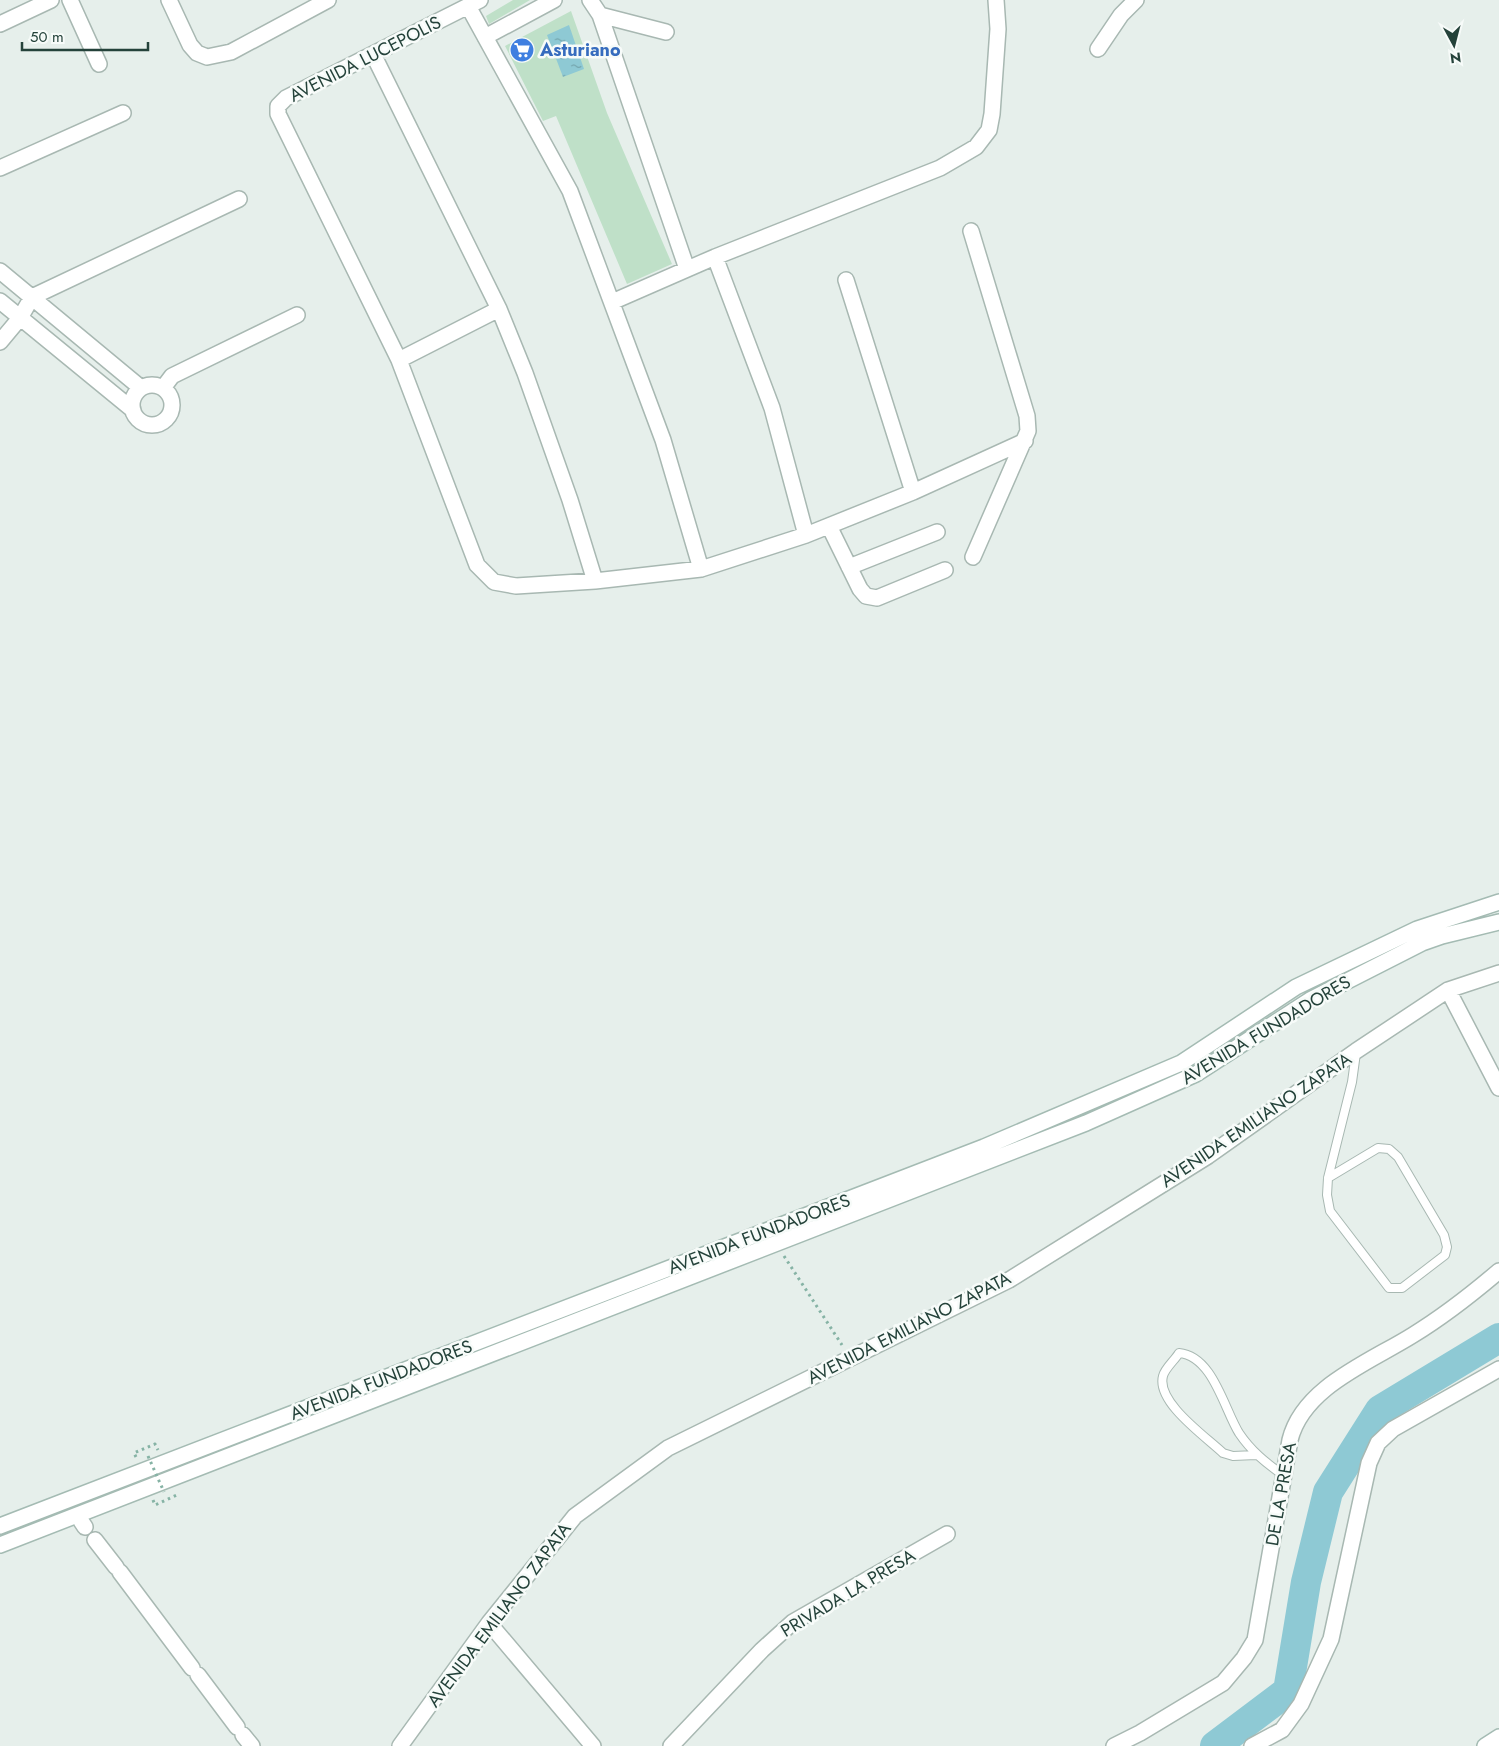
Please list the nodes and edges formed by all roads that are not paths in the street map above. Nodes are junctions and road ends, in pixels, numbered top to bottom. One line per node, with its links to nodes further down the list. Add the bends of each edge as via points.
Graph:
1 (50, 0): 12 (street)
2 (70, 0): 17 (street)
3 (169, 0): 4 (street, via 190,45 207,57 231,52)
4 (328, 0)
5 (554, 0): 14 (street)
6 (590, 0): 11 (street)
7 (996, 0): 22 (street, via 998,29 992,114 989,130 976,147 940,168)
8 (1136, 0): 10 (street)
9 (474, 3): 14 (street); 16 (street, AVENIDA LUCEPOLIS)
10 (1120, 7): 15 (street)
11 (600, 15): 13 (street); 23 (street)
12 (0, 24)
13 (666, 32)
14 (485, 37): 28 (street, via 570,191)
15 (1098, 49)
16 (374, 56): 29 (street); 33 (street, AVENIDA LUCEPOLIS, via 286,98 278,106 278,114)
17 (99, 64)
18 (123, 113): 19 (street)
19 (0, 168)
20 (239, 198): 26 (street)
21 (970, 231): 37 (street, via 1027,416)
22 (716, 257): 23 (street); 41 (street, via 772,408)
23 (688, 269): 28 (street)
24 (0, 271): 26 (street)
25 (846, 280): 38 (street)
26 (32, 297): 31 (street); 34 (street)
27 (0, 301): 31 (street)
28 (612, 302): 44 (street, via 663,440)
29 (500, 309): 33 (street); 46 (street, via 551,446)
30 (297, 315): 35 (street, via 172,376)
31 (20, 318): 32 (street); 36 (street)
32 (0, 342)
33 (399, 360): 46 (street, via 477,564 494,582 516,586)
34 (141, 388): 35 (street, via 150,385); 36 (street, via 134,397)
35 (163, 388): 36 (street, via 171,399 171,406 160,423 146,424)
36 (132, 410)
37 (1025, 441): 38 (street); 42 (street)
38 (913, 492): 39 (street)
39 (829, 526): 41 (street); 43 (street)
40 (937, 532): 43 (street)
41 (806, 535): 44 (street)
42 (973, 556)
43 (849, 567): 45 (street, via 866,596 877,598)
44 (701, 569): 46 (street)
45 (945, 570)
46 (595, 581)
47 (1499, 902): 60 (street, AVENIDA FUNDADORES, via 1417,930 1296,987 1181,1062 984,1147)
48 (1499, 922): 63 (street, AVENIDA FUNDADORES, via 1422,944 1310,1000 1196,1074 1086,1123)
49 (1499, 973): 50 (street, AVENIDA EMILIANO ZAPATA)
50 (1483, 978): 51 (street); 52 (street, AVENIDA EMILIANO ZAPATA)
51 (1499, 983)
52 (1448, 990): 53 (street, AVENIDA EMILIANO ZAPATA); 54 (street)
53 (1356, 1051): 55 (lane, via 1352,1082); 64 (street, AVENIDA EMILIANO ZAPATA, via 1208,1156 1009,1280 660,1454 575,1516)
54 (1499, 1088)
55 (1328, 1178): 55 (lane, via 1330,1210 1389,1288 1402,1288 1445,1255 1444,1234 1398,1157 1389,1149 1378,1148)
56 (1499, 1271): 59 (street, DE LA PRESA, via 1461,1303 1414,1335 1360,1365 1309,1403 1293,1428)
57 (1499, 1369): 71 (street, via 1393,1429 1378,1443 1369,1463 1331,1639 1301,1704 1282,1730)
58 (1256, 1455): 58 (lane, via 1239,1432 1215,1381 1189,1354 1179,1353 1163,1375 1163,1389 1168,1402 1223,1453); 59 (lane)
59 (1283, 1475): 70 (street, DE LA PRESA, via 1255,1640 1244,1658 1223,1683)
60 (0, 1526)
61 (948, 1534): 69 (street, PRIVADA LA PRESA, via 794,1622 762,1650)
62 (95, 1540): 65 (street)
63 (0, 1544)
64 (490, 1623): 67 (street, AVENIDA EMILIANO ZAPATA); 68 (street)
65 (244, 1736)
66 (1499, 1737): 72 (street)
67 (400, 1746)
68 (594, 1746)
69 (671, 1746)
70 (1114, 1746)
71 (1252, 1746)
72 (1485, 1746)

